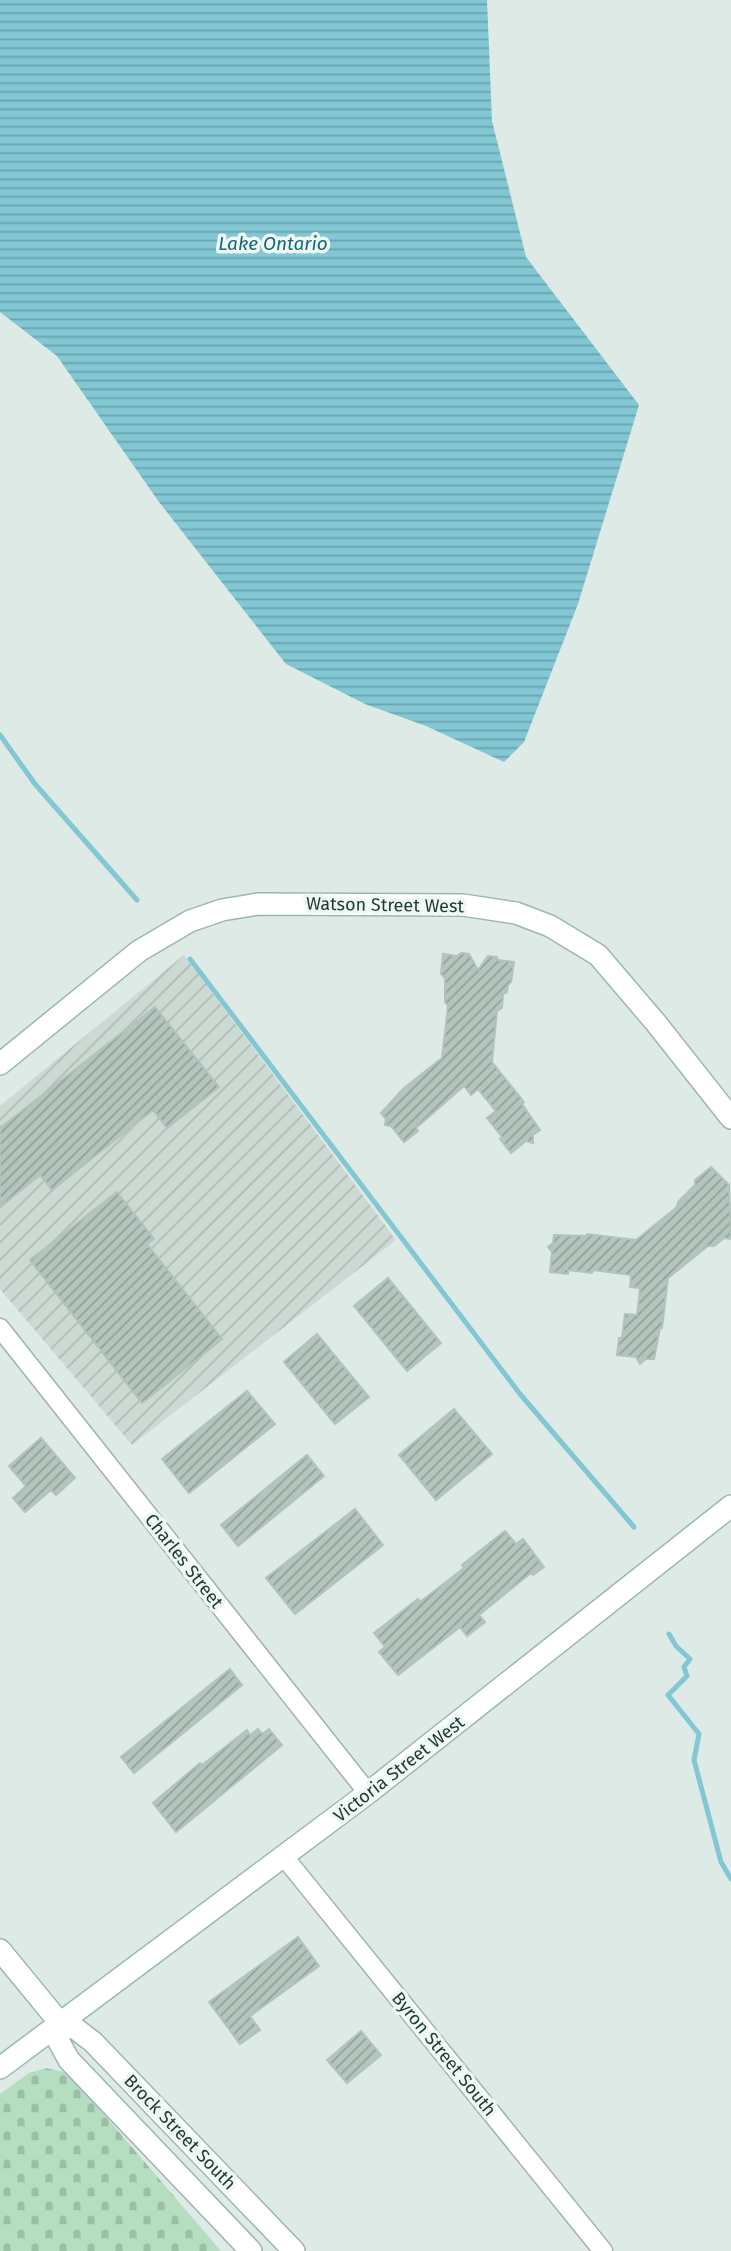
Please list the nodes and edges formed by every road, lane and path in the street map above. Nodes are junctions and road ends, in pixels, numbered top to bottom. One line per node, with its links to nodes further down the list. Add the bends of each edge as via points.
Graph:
1 (0, 1064): 2 (main road, Watson Street West, via 139,951 201,917 258,904 463,905 516,913 550,926 598,956)
2 (731, 1118)
3 (0, 1328): 5 (street, Charles Street)
4 (731, 1506): 5 (main road, Victoria Street West)
5 (368, 1793): 6 (main road, Victoria Street West)
6 (285, 1857): 8 (main road, Victoria Street West); 12 (street, Byron Street South)
7 (0, 1950): 8 (main road, Brock Street South)
8 (60, 2023): 9 (main road, Victoria Street West); 10 (main road, Brock Street South, via 60,2042 69,2060); 11 (main road, Brock Street South, via 76,2028 93,2042)
9 (0, 2068)
10 (251, 2251)
11 (294, 2251)
12 (603, 2251)

